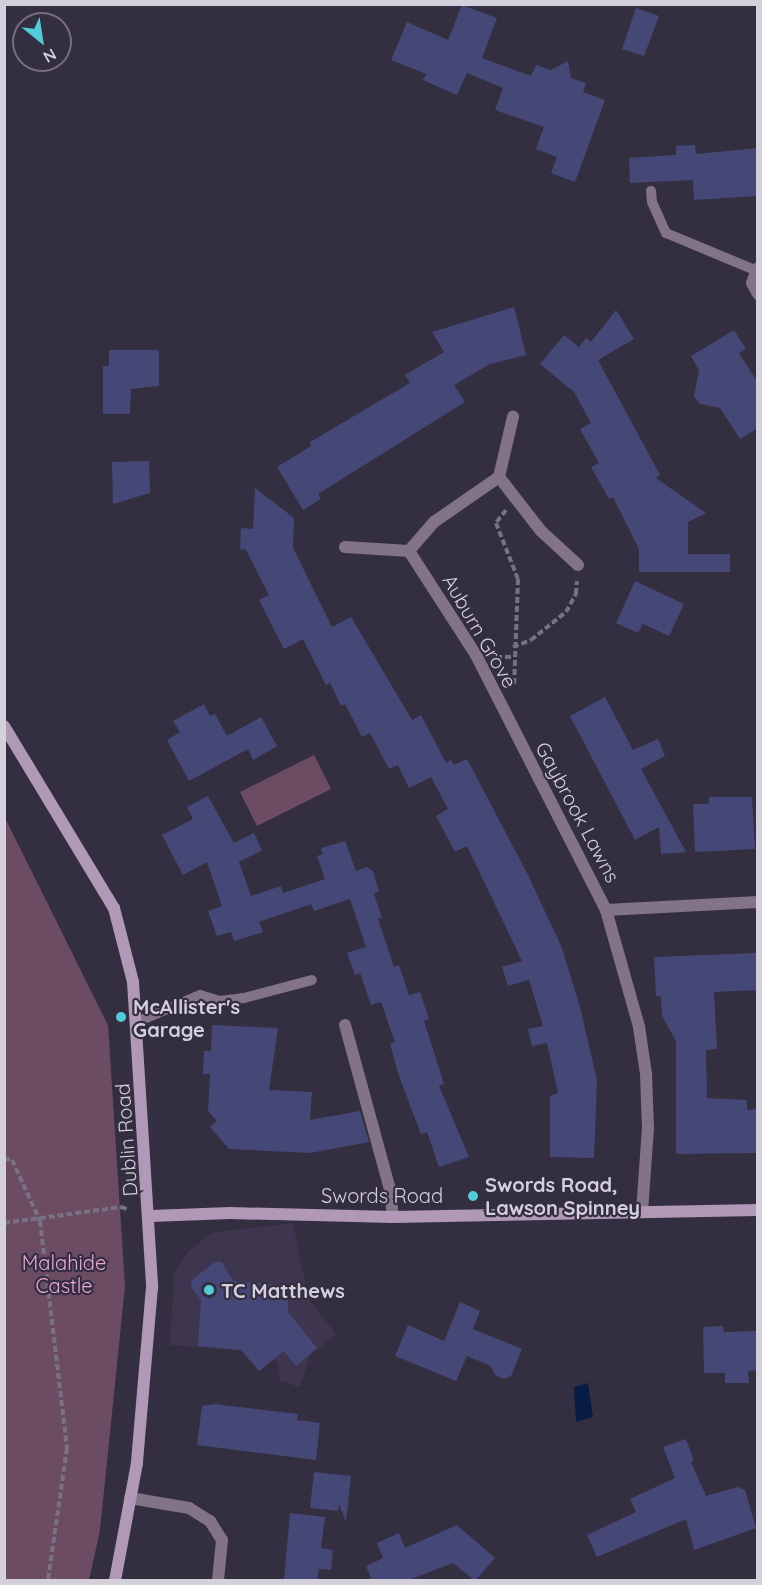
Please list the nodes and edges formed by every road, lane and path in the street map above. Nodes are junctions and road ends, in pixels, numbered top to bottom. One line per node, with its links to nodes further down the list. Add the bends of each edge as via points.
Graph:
1 (651, 191): 2 (lane, via 666,233)
2 (756, 269): 3 (street, via 752,283)
3 (758, 294)
4 (513, 417): 5 (street)
5 (499, 477): 6 (street); 8 (street, via 434,522)
6 (515, 498): 9 (street, via 541,531); 10 (path, via 496,523 518,579)
7 (345, 547): 8 (street)
8 (409, 551): 13 (street, Auburn Grove, via 476,655)
9 (578, 565): 10 (path, via 576,594 566,612 531,640)
10 (513, 647): 11 (path)
11 (516, 694)
12 (4, 726): 17 (main road, Dublin Road, via 114,908 133,982)
13 (514, 733): 15 (street, Gaybrook Lawns)
14 (758, 902): 15 (street, Gaybrook Lawns)
15 (606, 910): 21 (street, Gaybrook Lawns, via 639,1027 646,1074 648,1128)
16 (312, 980): 17 (lane, via 244,998 220,1001 200,994)
17 (137, 1022): 22 (main road, Dublin Road)
18 (345, 1025): 23 (street, via 390,1189)
19 (4, 1158): 24 (path, via 12,1160)
20 (758, 1210): 21 (main road, Swords Road)
21 (642, 1211): 23 (main road, Swords Road)
22 (151, 1216): 23 (main road, Swords Road, via 230,1213); 24 (path, via 121,1207); 26 (main road, Dublin Road, via 152,1287)
23 (393, 1217)
24 (40, 1221): 25 (path); 27 (path, via 67,1448)
25 (4, 1223)
26 (130, 1498): 28 (main road, Dublin Road); 29 (street, via 189,1508 210,1521 222,1540)
27 (48, 1581)
28 (115, 1581)
29 (218, 1581)

